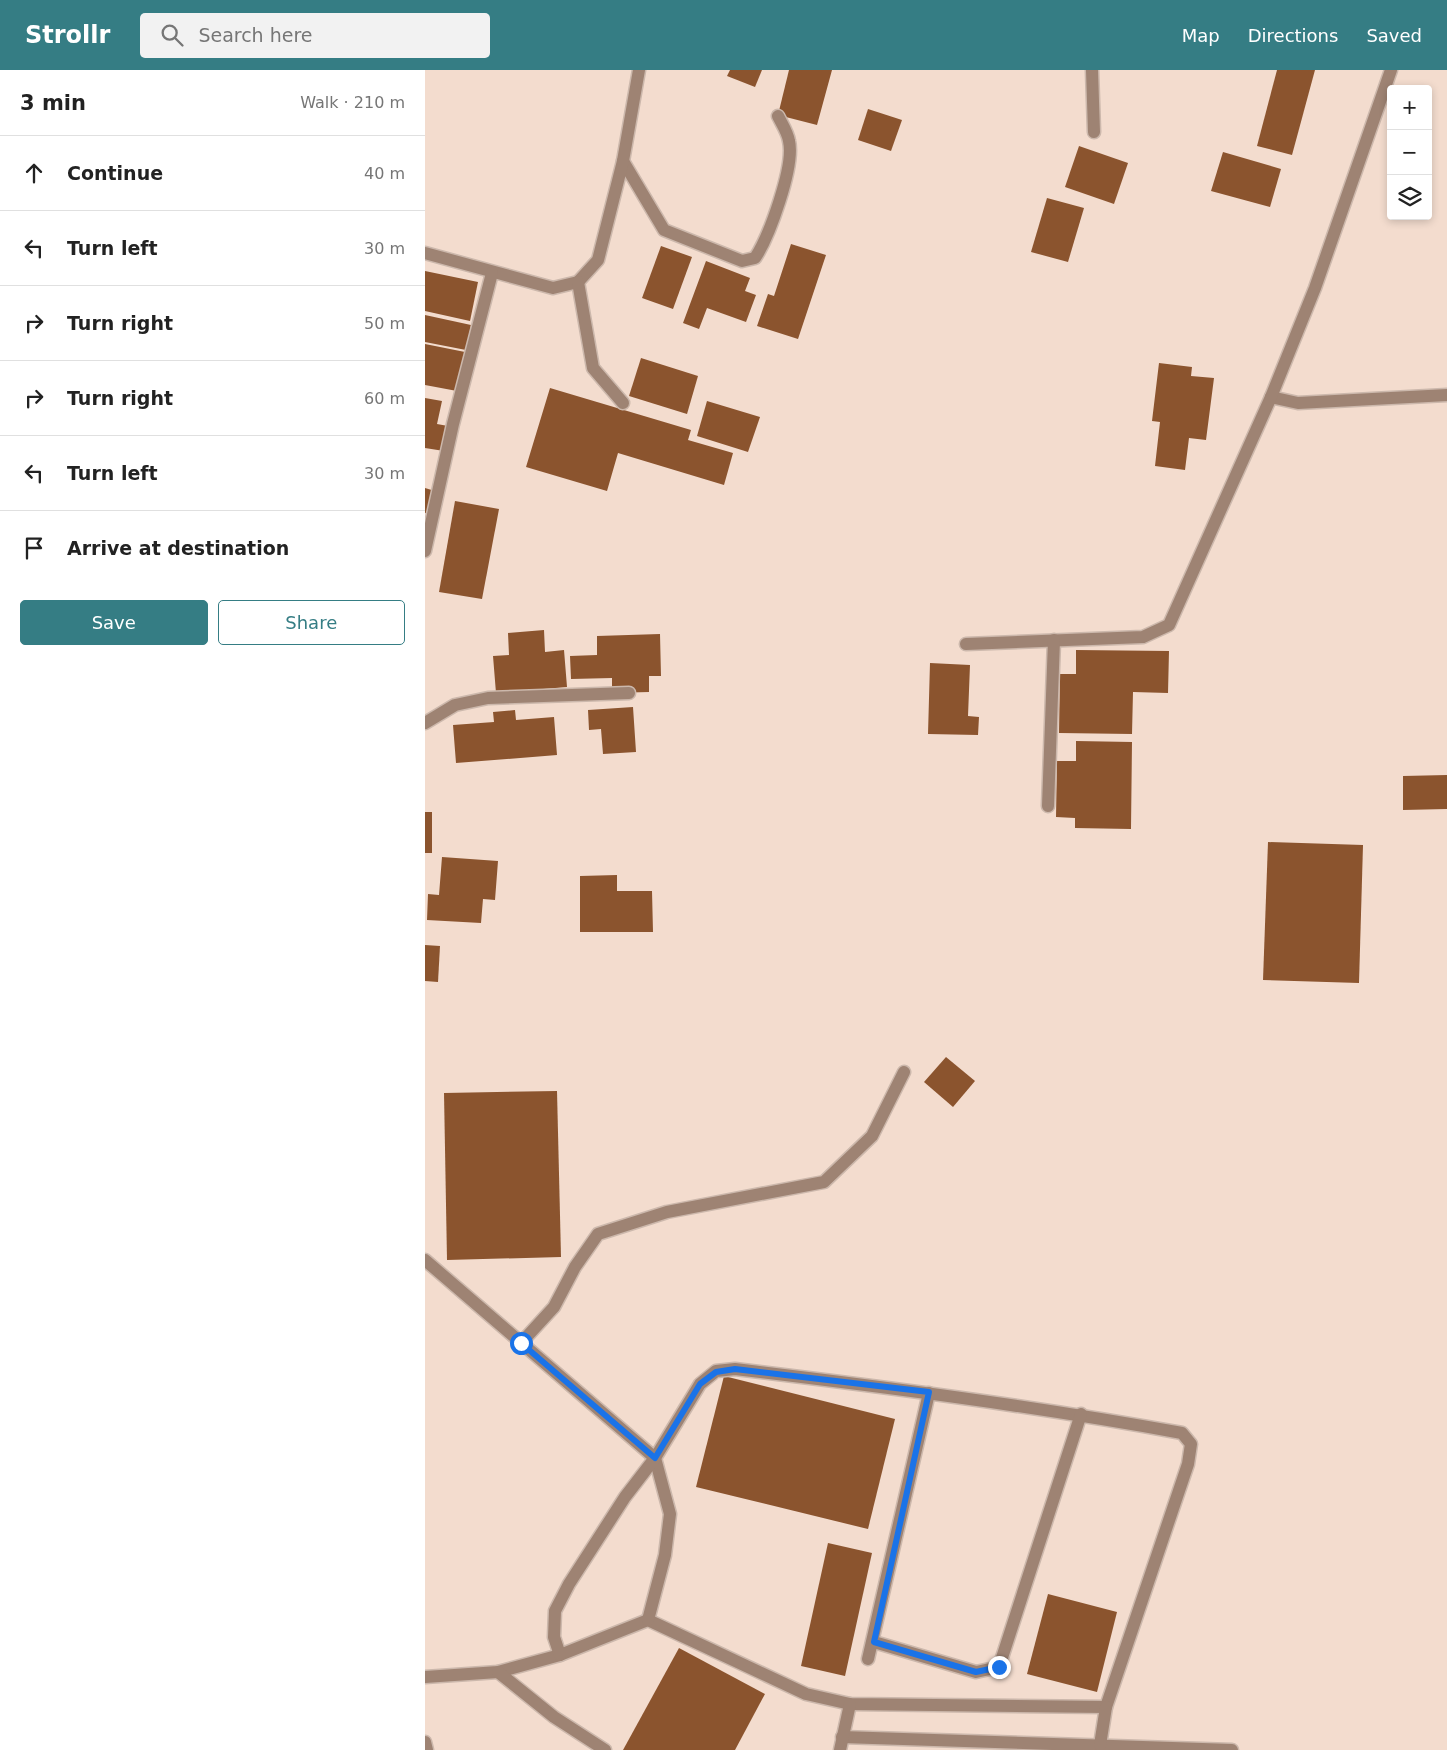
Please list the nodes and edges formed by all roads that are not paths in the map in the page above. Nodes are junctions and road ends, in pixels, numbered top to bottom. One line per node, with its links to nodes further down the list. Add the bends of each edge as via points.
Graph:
1 (639, 70): 6 (street)
2 (1092, 70): 5 (street)
3 (1391, 70): 11 (street, via 1315,288)
4 (778, 116): 6 (street, via 789,141 790,164 763,245 755,258 743,261 664,230)
5 (1094, 132)
6 (623, 161): 9 (street, via 597,260)
7 (425, 253): 8 (street)
8 (492, 273): 9 (street, via 553,288); 13 (street, via 453,424)
9 (578, 282): 12 (street, via 593,368)
10 (1447, 395): 11 (street, via 1298,403)
11 (1271, 397): 14 (street, via 1169,625 1143,636)
12 (623, 403)
13 (425, 551)
14 (1054, 640): 15 (street); 18 (street)
15 (966, 644)
16 (629, 693): 17 (street, via 488,698 455,705)
17 (425, 723)
18 (1048, 806)
19 (904, 1072): 21 (street, via 872,1136 824,1182 667,1212 599,1234 575,1267 554,1307)
20 (425, 1260): 21 (street)
21 (521, 1343): 24 (street)
22 (929, 1392): 23 (street); 24 (street, via 735,1369 716,1372 700,1384); 26 (street)
23 (1081, 1414): 26 (street, via 999,1667 976,1672); 32 (street, via 1182,1433 1191,1444 1188,1464)
24 (655, 1458): 25 (street, via 669,1514 665,1556); 27 (street, via 609,1522 555,1611 554,1637)
25 (648, 1620): 27 (street); 31 (street, via 806,1694)
26 (874, 1642): 28 (street)
27 (560, 1655): 29 (street)
28 (868, 1659)
29 (498, 1672): 30 (street); 37 (street, via 554,1717)
30 (425, 1677)
31 (850, 1704): 32 (street); 33 (street)
32 (1106, 1707): 35 (street)
33 (842, 1737): 35 (street); 38 (street)
34 (425, 1742): 36 (street)
35 (1100, 1745): 39 (street)
36 (427, 1750)
37 (605, 1750)
38 (840, 1750)
39 (1232, 1750)

